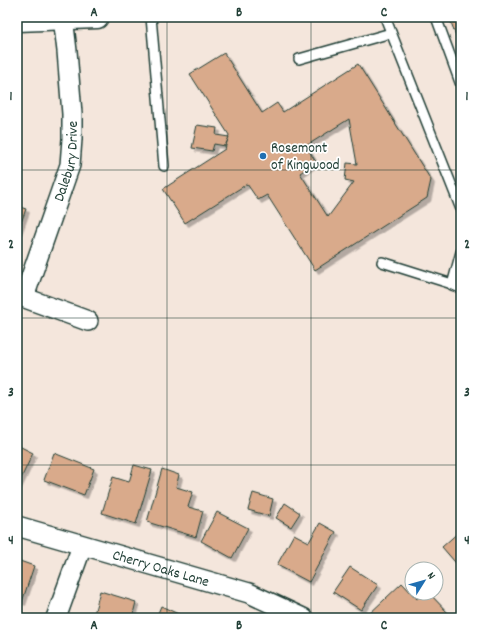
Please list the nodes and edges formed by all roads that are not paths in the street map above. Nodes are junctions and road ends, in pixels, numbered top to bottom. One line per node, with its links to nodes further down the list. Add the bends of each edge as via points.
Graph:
1 (97, 17): 5 (street)
2 (151, 17): 10 (lane)
3 (385, 17): 7 (lane)
4 (436, 17): 9 (lane)
5 (63, 18): 6 (street); 16 (street, Dalebury Drive, via 72,114 70,165)
6 (17, 20)
7 (391, 33): 8 (lane); 11 (lane)
8 (299, 59)
9 (461, 85)
10 (164, 166)
11 (461, 208)
12 (461, 252): 14 (lane)
13 (382, 262): 14 (lane)
14 (452, 284): 15 (lane)
15 (461, 288)
16 (21, 296): 17 (street)
17 (88, 320)
18 (17, 526): 19 (street, Cherry Oaks Lane)
19 (82, 546): 20 (street); 21 (street, Cherry Oaks Lane, via 249,594)
20 (56, 618)
21 (303, 618)

